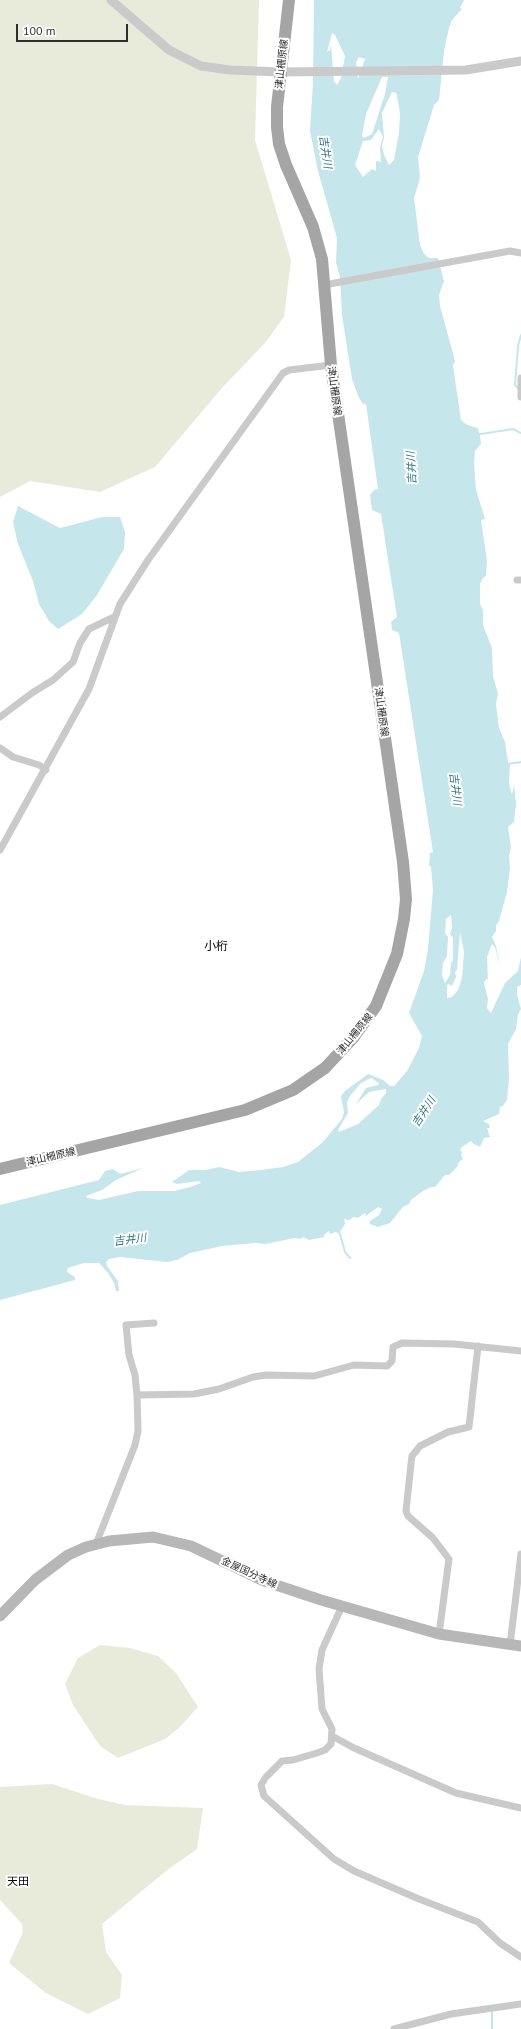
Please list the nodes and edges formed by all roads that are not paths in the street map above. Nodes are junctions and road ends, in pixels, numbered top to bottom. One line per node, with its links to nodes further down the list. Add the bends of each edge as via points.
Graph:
1 (111, 0): 4 (street, via 169,50 201,66)
2 (289, 0): 4 (main road, 津山柵原線)
3 (521, 60): 4 (street, via 466,70)
4 (281, 72): 6 (main road, 津山柵原線, via 277,108 279,144 313,227 322,259)
5 (521, 253): 6 (street, via 510,251)
6 (324, 285): 7 (main road, 津山柵原線)
7 (330, 365): 10 (street, via 283,373 148,560); 15 (main road, 津山柵原線, via 405,880 406,899 401,938 384,988 367,1020 339,1054 310,1079 278,1097 245,1110)
8 (521, 378): 9 (street)
9 (521, 398)
10 (114, 617): 11 (street, via 89,629 73,662 53,680); 13 (street, via 89,689)
11 (0, 717)
12 (0, 748): 13 (street, via 13,757 39,765)
13 (46, 770): 14 (street)
14 (0, 850)
15 (0, 1169)
16 (154, 1322): 19 (street, via 126,1326)
17 (478, 1346): 18 (street); 19 (street, via 402,1343 393,1347 392,1361 387,1366 354,1365 314,1376 266,1374 194,1394); 25 (street, via 469,1427 448,1432 420,1446 412,1456 406,1511 408,1516 434,1538 448,1559)
18 (521, 1351)
19 (137, 1395): 20 (street, via 138,1431 135,1445)
20 (96, 1544): 23 (main road, 金屋国分寺線, via 143,1537 175,1541 271,1583); 24 (main road, 金屋国分寺線, via 60,1560 34,1580)
21 (521, 1554): 22 (street)
22 (520, 1569): 26 (street)
23 (342, 1606): 25 (main road, 金屋国分寺線); 27 (street, via 322,1650 319,1669 322,1709 332,1729)
24 (0, 1616)
25 (439, 1634): 26 (main road, 金屋国分寺線)
26 (515, 1645)
27 (332, 1736): 28 (street, via 456,1793); 29 (street, via 331,1744 325,1750 282,1761 261,1785 264,1796 334,1859 354,1871 419,1900 478,1922 500,1943)
28 (521, 1808)
29 (521, 1957)
30 (521, 2004): 31 (street, via 451,2014)
31 (394, 2029)

